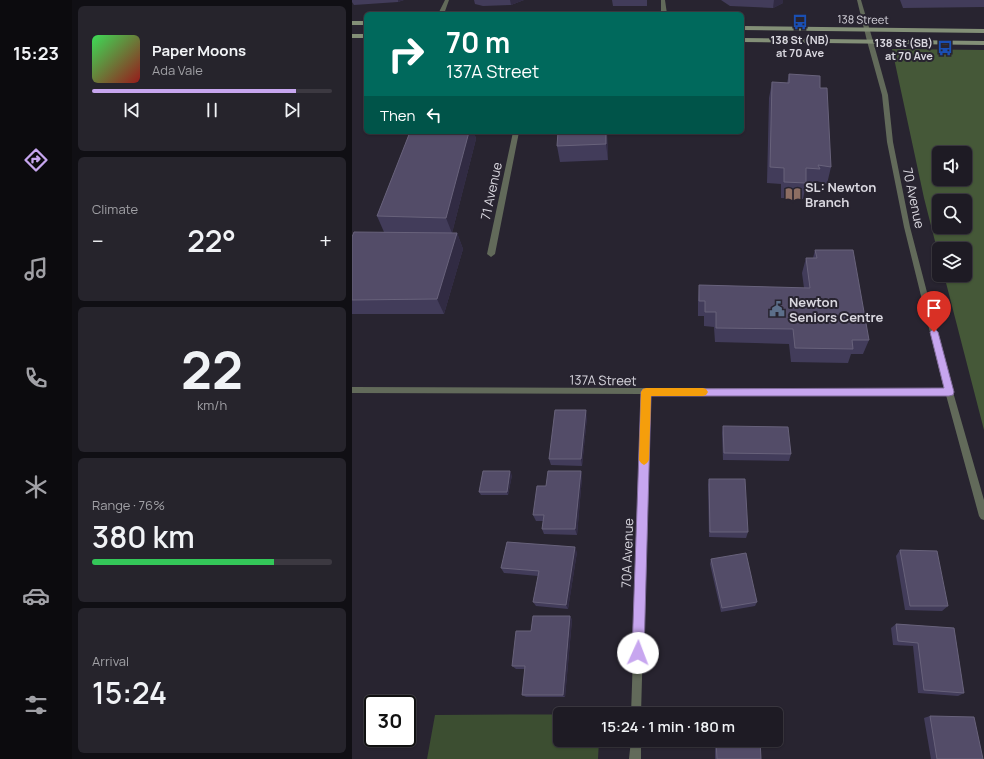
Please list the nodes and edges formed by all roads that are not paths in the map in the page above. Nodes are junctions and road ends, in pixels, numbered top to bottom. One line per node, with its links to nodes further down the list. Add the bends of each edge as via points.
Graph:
1 (447, 0): 4 (street)
2 (663, 0): 5 (street)
3 (858, 0): 9 (street, 70 Avenue)
4 (442, 12)
5 (664, 12)
6 (352, 24): 7 (main road)
7 (364, 24)
8 (744, 28): 9 (main road, 138 Street)
9 (867, 29): 10 (main road, 138 Street); 14 (street, 70 Avenue)
10 (984, 31)
11 (352, 36): 12 (main road)
12 (364, 36)
13 (744, 40): 14 (main road, 138 Street)
14 (870, 41): 15 (main road, 138 Street); 20 (street, 70 Avenue, via 885,95 890,142 907,227)
15 (984, 43)
16 (516, 134): 17 (street, 71 Avenue)
17 (491, 254)
18 (352, 390): 19 (street, 137A Street)
19 (646, 392): 20 (street, 137A Street); 22 (street, 70A Avenue)
20 (949, 392): 21 (street, 70 Avenue)
21 (984, 516)
22 (636, 707)
23 (636, 747): 24 (street)
24 (635, 759)

